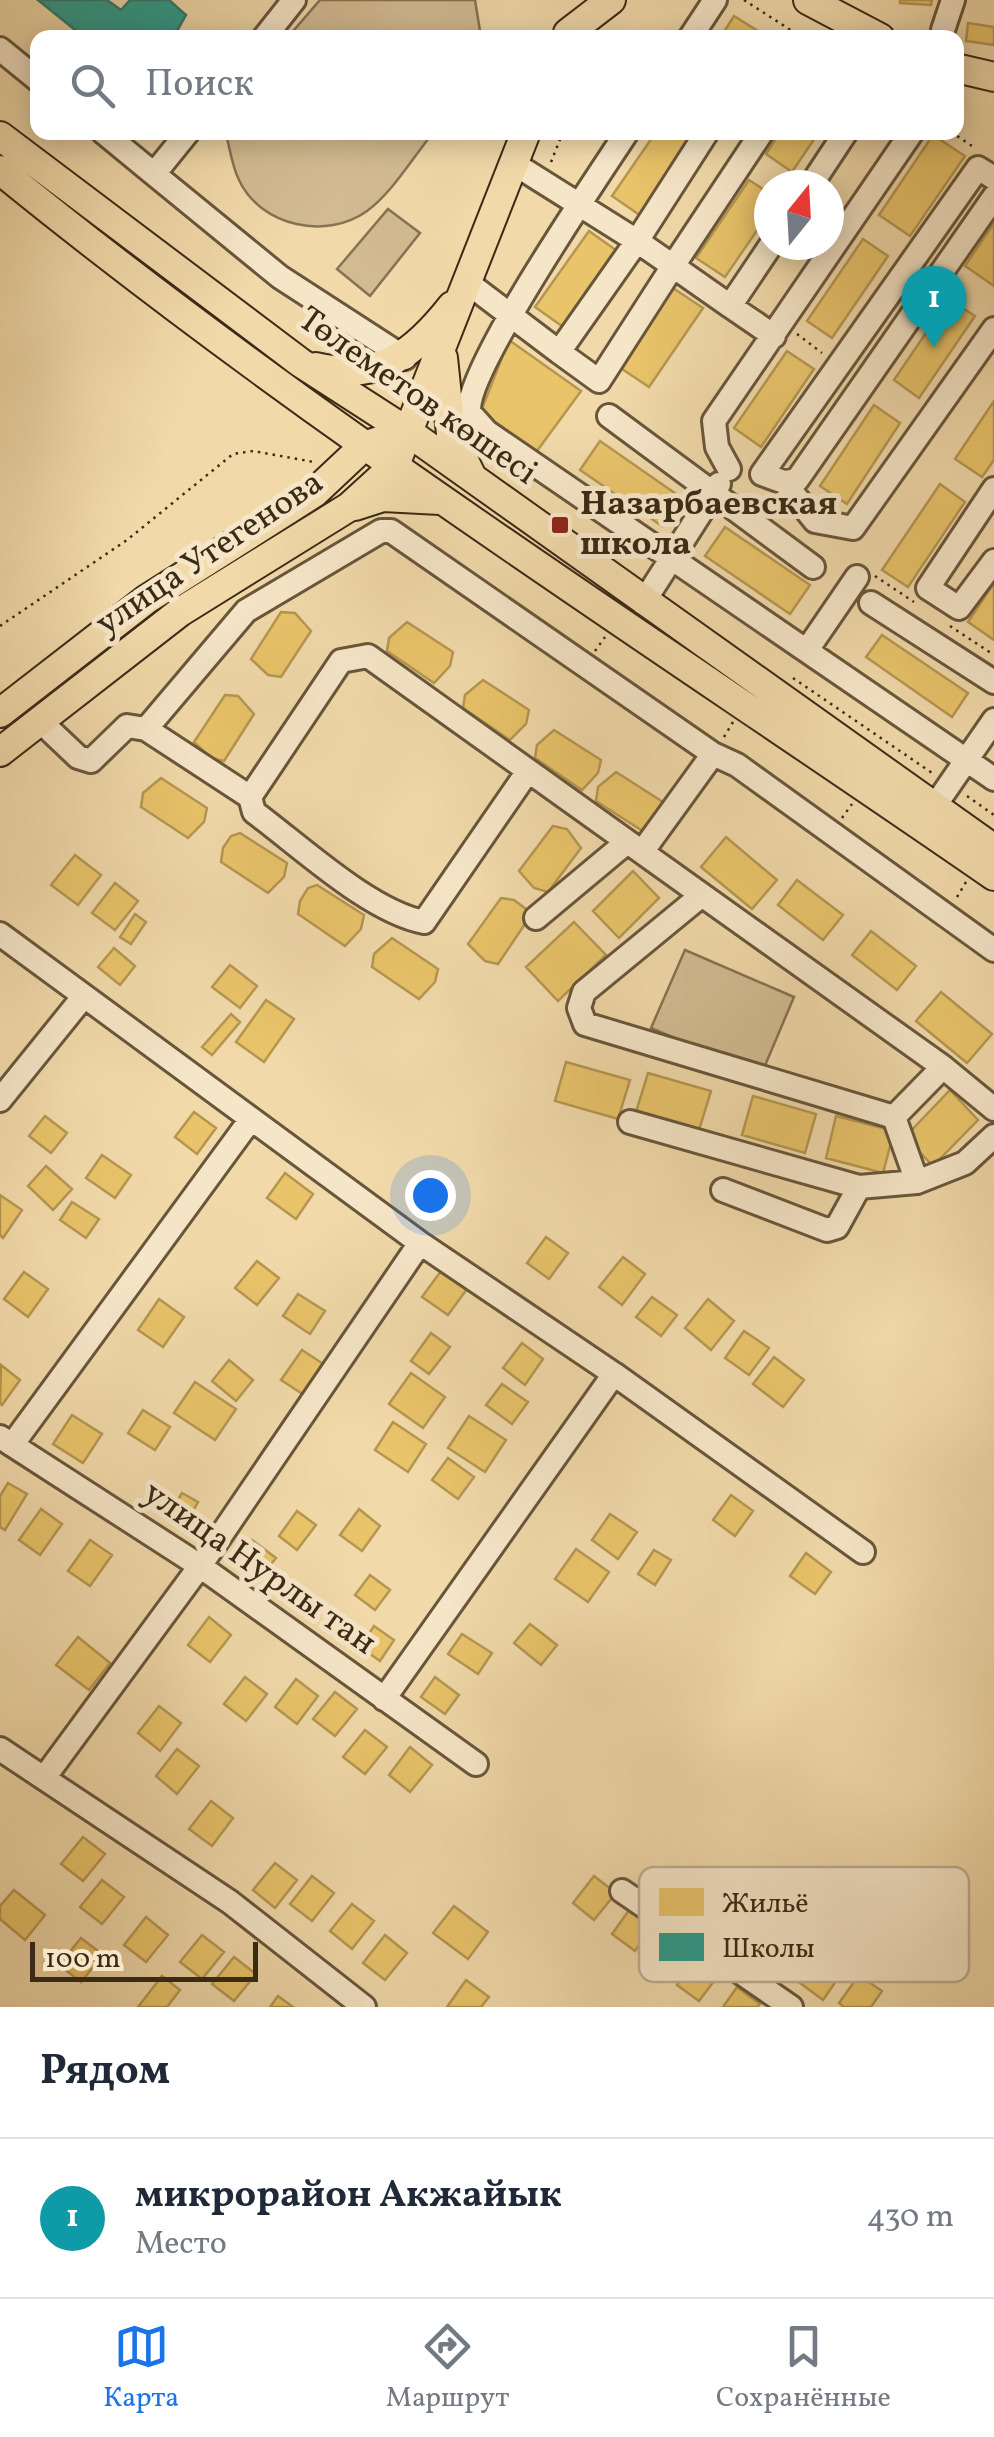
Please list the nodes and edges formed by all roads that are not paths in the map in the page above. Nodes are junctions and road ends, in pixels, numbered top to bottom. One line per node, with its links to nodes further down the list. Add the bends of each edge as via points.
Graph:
1 (294, 0): 7 (street)
2 (575, 0): 8 (main road)
3 (611, 0): 9 (main road)
4 (715, 0): 10 (street)
5 (808, 0): 11 (main road)
6 (953, 0): 12 (street)
7 (270, 30)
8 (568, 30)
9 (573, 30)
10 (695, 30)
11 (865, 30)
12 (943, 30)
13 (0, 50): 15 (street)
14 (964, 70): 16 (main road)
15 (30, 74)
16 (994, 77)
17 (0, 136): 48 (main road, Төлеметов көшесі)
18 (113, 140): 31 (street)
19 (182, 140): 31 (street)
20 (523, 140): 28 (main road, улица Утегенова)
21 (622, 140): 34 (street)
22 (702, 140): 35 (street)
23 (717, 140): 27 (street)
24 (757, 140): 27 (street)
25 (841, 140): 30 (street)
26 (907, 140): 44 (street)
27 (744, 160): 38 (street)
28 (514, 163): 34 (street); 40 (main road, улица Утегенова)
29 (0, 170): 51 (main road, Төлеметов көшесі)
30 (821, 170)
31 (154, 174): 47 (street, via 280,277)
32 (994, 178): 37 (street, via 978,168)
33 (994, 197): 39 (street)
34 (578, 204): 35 (street); 42 (street)
35 (636, 241): 38 (street); 46 (street)
36 (761, 260): 41 (street)
37 (914, 260): 39 (street); 49 (street)
38 (673, 266): 41 (street); 46 (street, via 599,382)
39 (938, 278): 50 (street)
40 (467, 286): 42 (street); 45 (main road, улица Утегенова); 47 (main road)
41 (730, 306): 44 (street)
42 (512, 316): 46 (street); 64 (street, via 472,390 469,412 487,432)
43 (994, 329): 57 (street, via 853,528 815,520)
44 (779, 330): 56 (street, via 714,420 717,447)
45 (443, 352): 53 (main road, улица Утегенова); 58 (main road, via 451,434)
46 (559, 352)
47 (405, 358): 48 (main road, via 370,371)
48 (301, 363): 53 (main road, Төлеметов көшесі)
49 (838, 366): 50 (street); 57 (street)
50 (863, 386): 57 (street, via 797,480)
51 (307, 408): 54 (main road, Төлеметов көшесі); 59 (main road, via 325,441)
52 (609, 416): 60 (street)
53 (408, 432): 54 (main road); 55 (main road, улица Утегенова); 58 (main road, Төлеметов көшесі)
54 (364, 446): 55 (main road, Төлеметов көшесі); 59 (main road)
55 (395, 466): 62 (main road, Төлеметов көшесі); 63 (main road, улица Утегенова)
56 (729, 469): 57 (street); 60 (street)
57 (773, 478)
58 (474, 480): 68 (main road, Төлеметов көшесі)
59 (314, 492): 72 (main road, via 147,599)
60 (712, 494): 64 (street); 66 (street)
61 (991, 499): 65 (street, via 928,588 959,608)
62 (456, 506): 63 (main road, via 412,496); 85 (main road, Төлеметов көшесі)
63 (349, 508): 74 (main road, улица Утегенова, via 180,612)
64 (673, 557): 68 (street); 70 (street)
65 (994, 561)
66 (813, 567)
67 (857, 577): 70 (street)
68 (643, 603): 82 (main road, Төлеметов көшесі)
69 (871, 603): 71 (street)
70 (806, 650): 78 (street)
71 (994, 682)
72 (0, 714)
73 (994, 720): 78 (street)
74 (40, 721): 75 (street, via 91,761 127,726); 76 (main road, улица Утегенова)
75 (146, 729): 77 (street, via 246,611 390,531); 81 (street)
76 (0, 752)
77 (713, 754): 83 (street); 89 (street, via 737,764)
78 (966, 760): 80 (street); 82 (street)
79 (528, 771): 81 (street, via 375,658 355,656 335,670); 81 (street, via 424,922 389,909 287,836 254,812); 83 (street)
80 (994, 779)
81 (250, 797)
82 (934, 807): 84 (main road, Төлеметов көшесі)
83 (634, 847): 86 (street); 87 (street)
84 (994, 849)
85 (982, 877)
86 (702, 895): 91 (street); 95 (street, via 584,992 584,1024)
87 (536, 918)
88 (0, 934): 90 (street)
89 (994, 950)
90 (84, 996): 92 (street); 94 (street)
91 (942, 1067): 93 (street); 95 (street)
92 (0, 1100)
93 (994, 1109)
94 (251, 1118): 101 (street); 103 (street)
95 (894, 1118): 98 (street)
96 (630, 1122): 99 (street)
97 (994, 1136): 98 (street, via 964,1162)
98 (917, 1182): 99 (street)
99 (859, 1186): 100 (street, via 837,1227 827,1230)
100 (723, 1190)
101 (420, 1243): 102 (street); 105 (street)
102 (614, 1374): 104 (street); 106 (street)
103 (6, 1441): 105 (street, улица Нурлы тан)
104 (863, 1552)
105 (200, 1566): 106 (street, улица Нурлы тан); 109 (street)
106 (384, 1699): 108 (street, улица Нурлы тан)
107 (0, 1750): 109 (street)
108 (476, 1764)
109 (44, 1778): 113 (street, via 230,1902)
110 (622, 1891): 111 (street)
111 (639, 1903)
112 (755, 1982): 114 (street)
113 (364, 2007)
114 (792, 2007)

